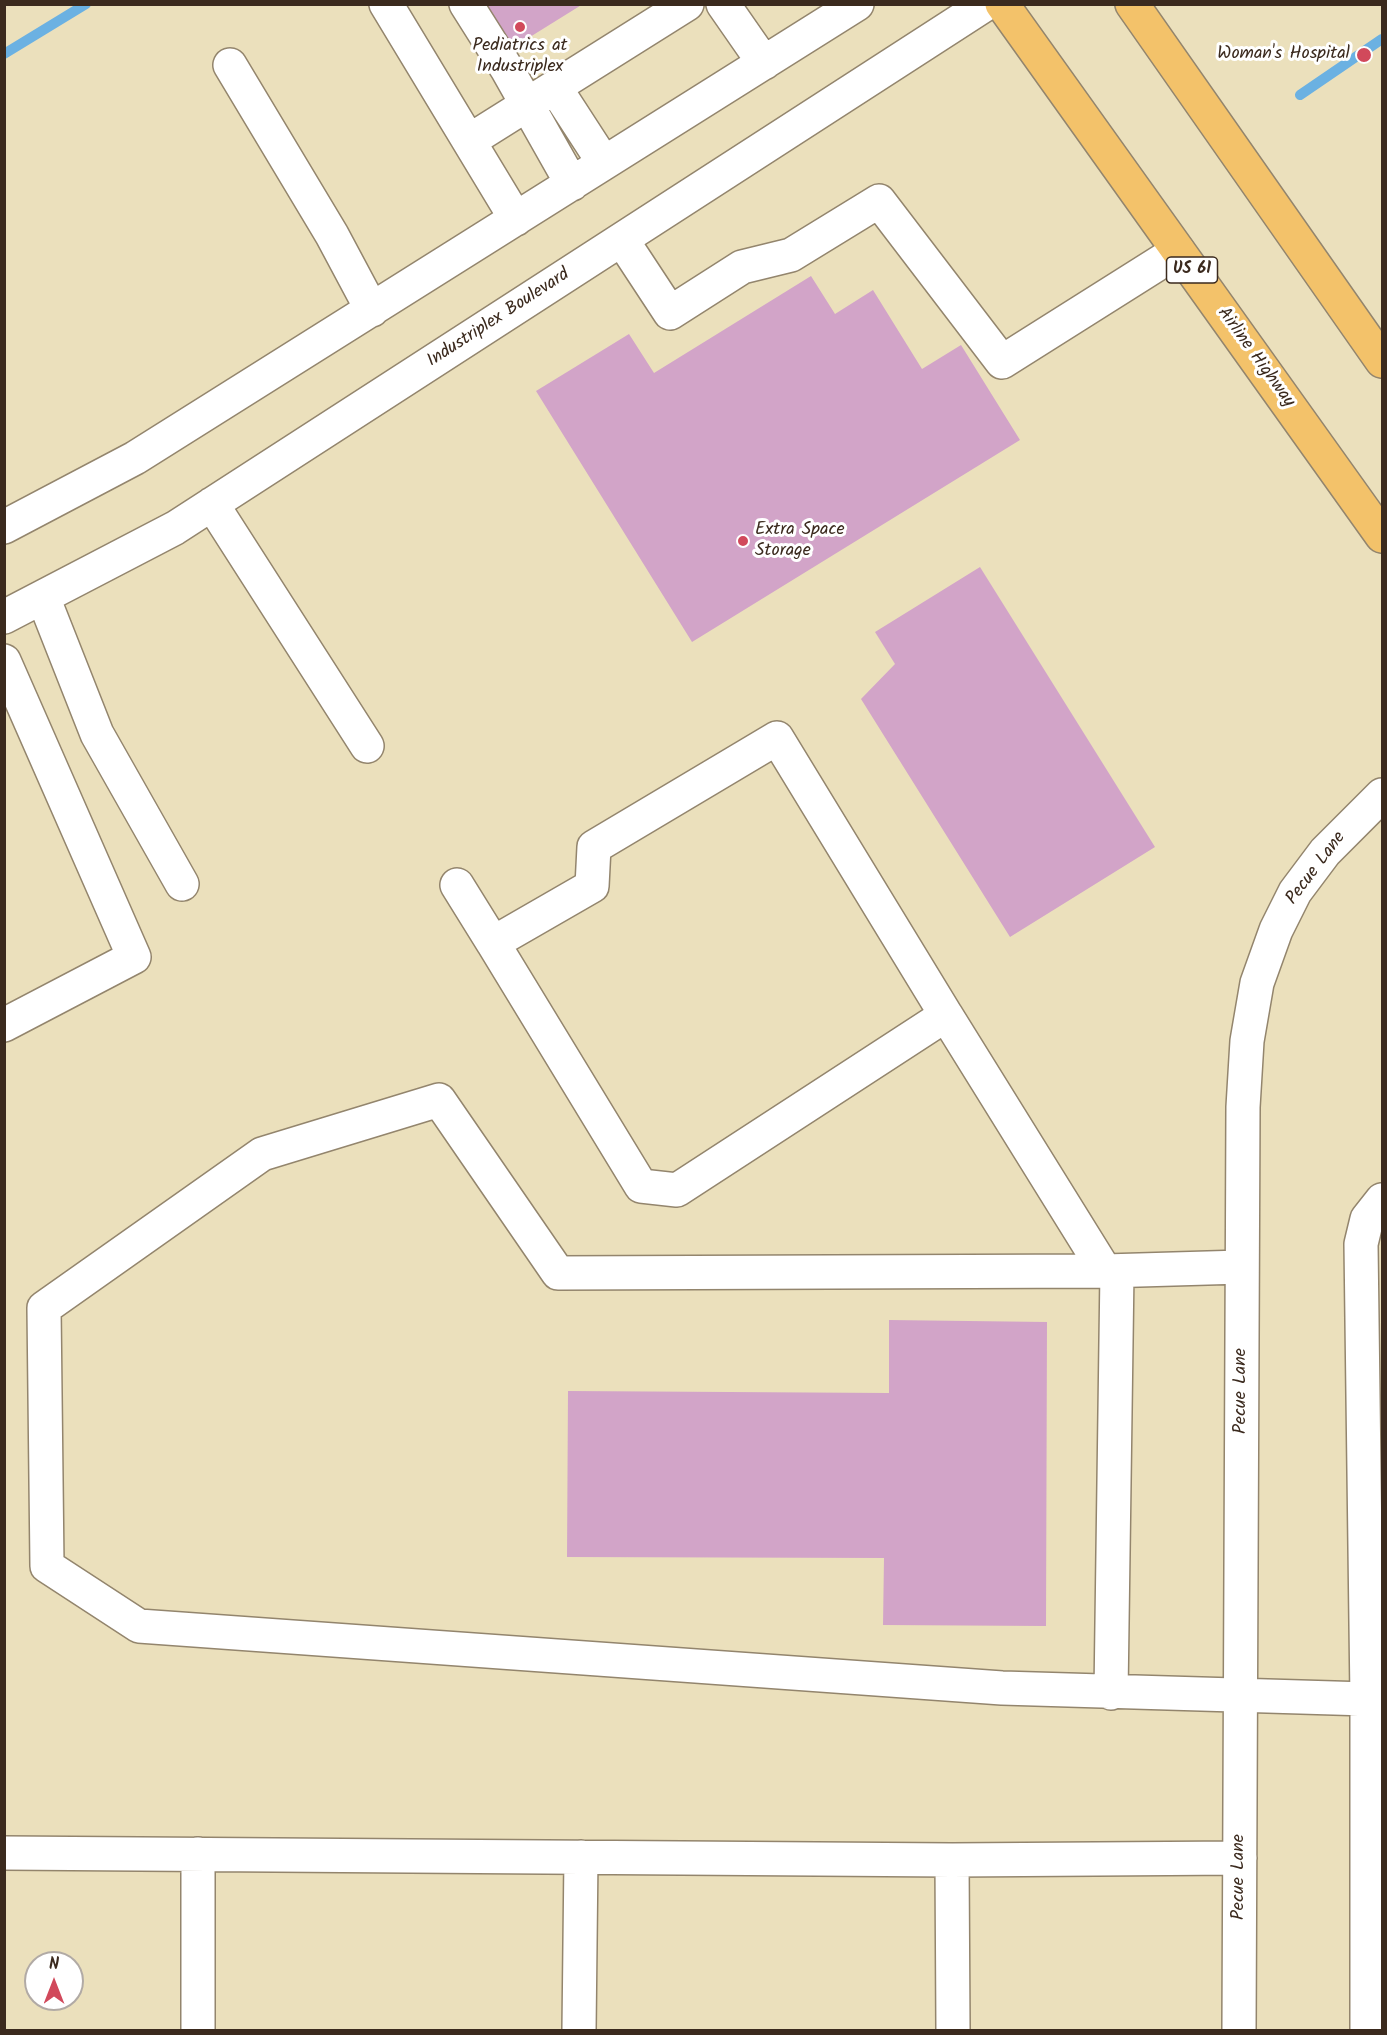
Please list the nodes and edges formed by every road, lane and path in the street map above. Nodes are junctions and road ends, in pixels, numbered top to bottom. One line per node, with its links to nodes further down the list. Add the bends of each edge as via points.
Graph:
1 (386, 4): 13 (street)
2 (466, 4): 12 (street)
3 (687, 4): 11 (street)
4 (723, 4): 9 (street)
5 (857, 4): 9 (street)
6 (986, 4): 17 (street, Industriplex Boulevard)
7 (1002, 4): 18 (highway, Airline Highway / US 61)
8 (1132, 4): 20 (highway)
9 (764, 63): 14 (street)
10 (231, 65): 19 (street)
11 (556, 89): 12 (street); 14 (street)
12 (528, 107): 13 (street); 15 (street)
13 (469, 141): 16 (street)
14 (604, 163): 15 (street)
15 (572, 184): 16 (street)
16 (516, 219): 19 (street)
17 (622, 240): 18 (street, via 670,313 742,267 791,255 879,201 1002,362); 21 (street, Industriplex Boulevard)
18 (1178, 251): 23 (highway, Airline Highway / US 61)
19 (372, 310): 22 (street, via 135,459)
20 (1383, 361)
21 (212, 504): 24 (street, Industriplex Boulevard, via 175,528); 27 (street)
22 (4, 527)
23 (1383, 536)
24 (43, 597): 25 (street, Industriplex Boulevard); 29 (street, via 97,734)
25 (4, 618)
26 (4, 661): 33 (street, via 134,957)
27 (367, 746)
28 (1383, 795): 35 (street, Pecue Lane, via 1325,852 1295,892 1257,983 1247,1041 1243,1107)
29 (182, 884)
30 (457, 885): 31 (street)
31 (493, 943): 32 (street, via 641,1186 677,1190); 32 (street, via 592,886 594,847 777,738)
32 (946, 1015): 36 (street)
33 (4, 1025)
34 (1383, 1200): 39 (street, via 1367,1219 1361,1244)
35 (1242, 1267): 36 (street); 38 (street, Pecue Lane)
36 (1111, 1271): 37 (street); 37 (street, via 558,1273 439,1100 262,1154 44,1308 47,1566 139,1626)
37 (1111, 1693): 38 (street)
38 (1240, 1697): 39 (street); 44 (street, Pecue Lane)
39 (1367, 1699): 40 (street)
40 (1375, 1786): 46 (street)
41 (4, 1853): 42 (street)
42 (198, 1854): 43 (street); 47 (street)
43 (581, 1857): 45 (street); 48 (street)
44 (1240, 1858): 45 (street); 50 (street, Pecue Lane)
45 (952, 1860): 49 (street)
46 (1375, 1990): 51 (street)
47 (198, 2031)
48 (579, 2031)
49 (953, 2031)
50 (1239, 2031)
51 (1367, 2031)

